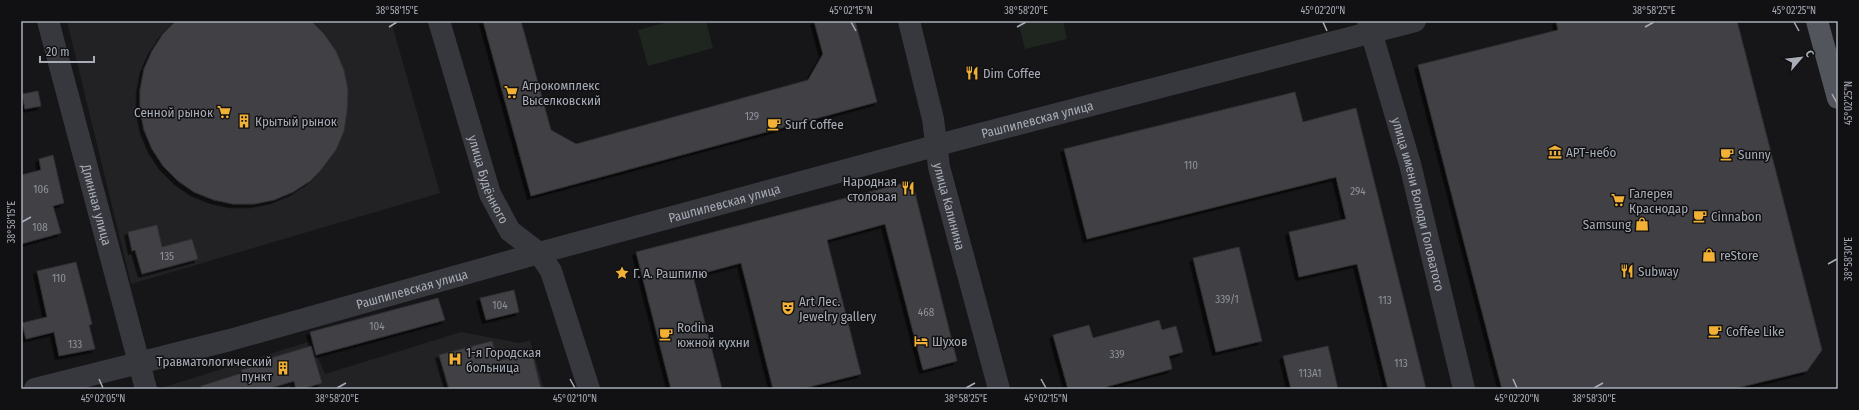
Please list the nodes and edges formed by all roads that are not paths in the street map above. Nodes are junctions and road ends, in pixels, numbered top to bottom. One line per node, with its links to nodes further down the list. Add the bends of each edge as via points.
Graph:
1 (48, 21): 10 (street, Длинная улица)
2 (439, 21): 9 (street, улица Будённого, via 490,194 510,230)
3 (909, 21): 8 (street, улица Калинина, via 933,119)
4 (1415, 21): 6 (street, Рашпилевская улица)
5 (1817, 21): 7 (main road)
6 (1369, 27): 8 (street, Рашпилевская улица); 15 (street, улица имени Володи Головатого, via 1410,164)
7 (1838, 98)
8 (935, 146): 9 (street, Рашпилевская улица); 14 (street, улица Калинина)
9 (539, 253): 10 (street, Рашпилевская улица, via 230,340); 13 (street, улица Будённого, via 551,271)
10 (138, 363): 11 (street, Рашпилевская улица); 12 (street, Длинная улица)
11 (35, 389)
12 (146, 389)
13 (589, 389)
14 (999, 389)
15 (1464, 389)

